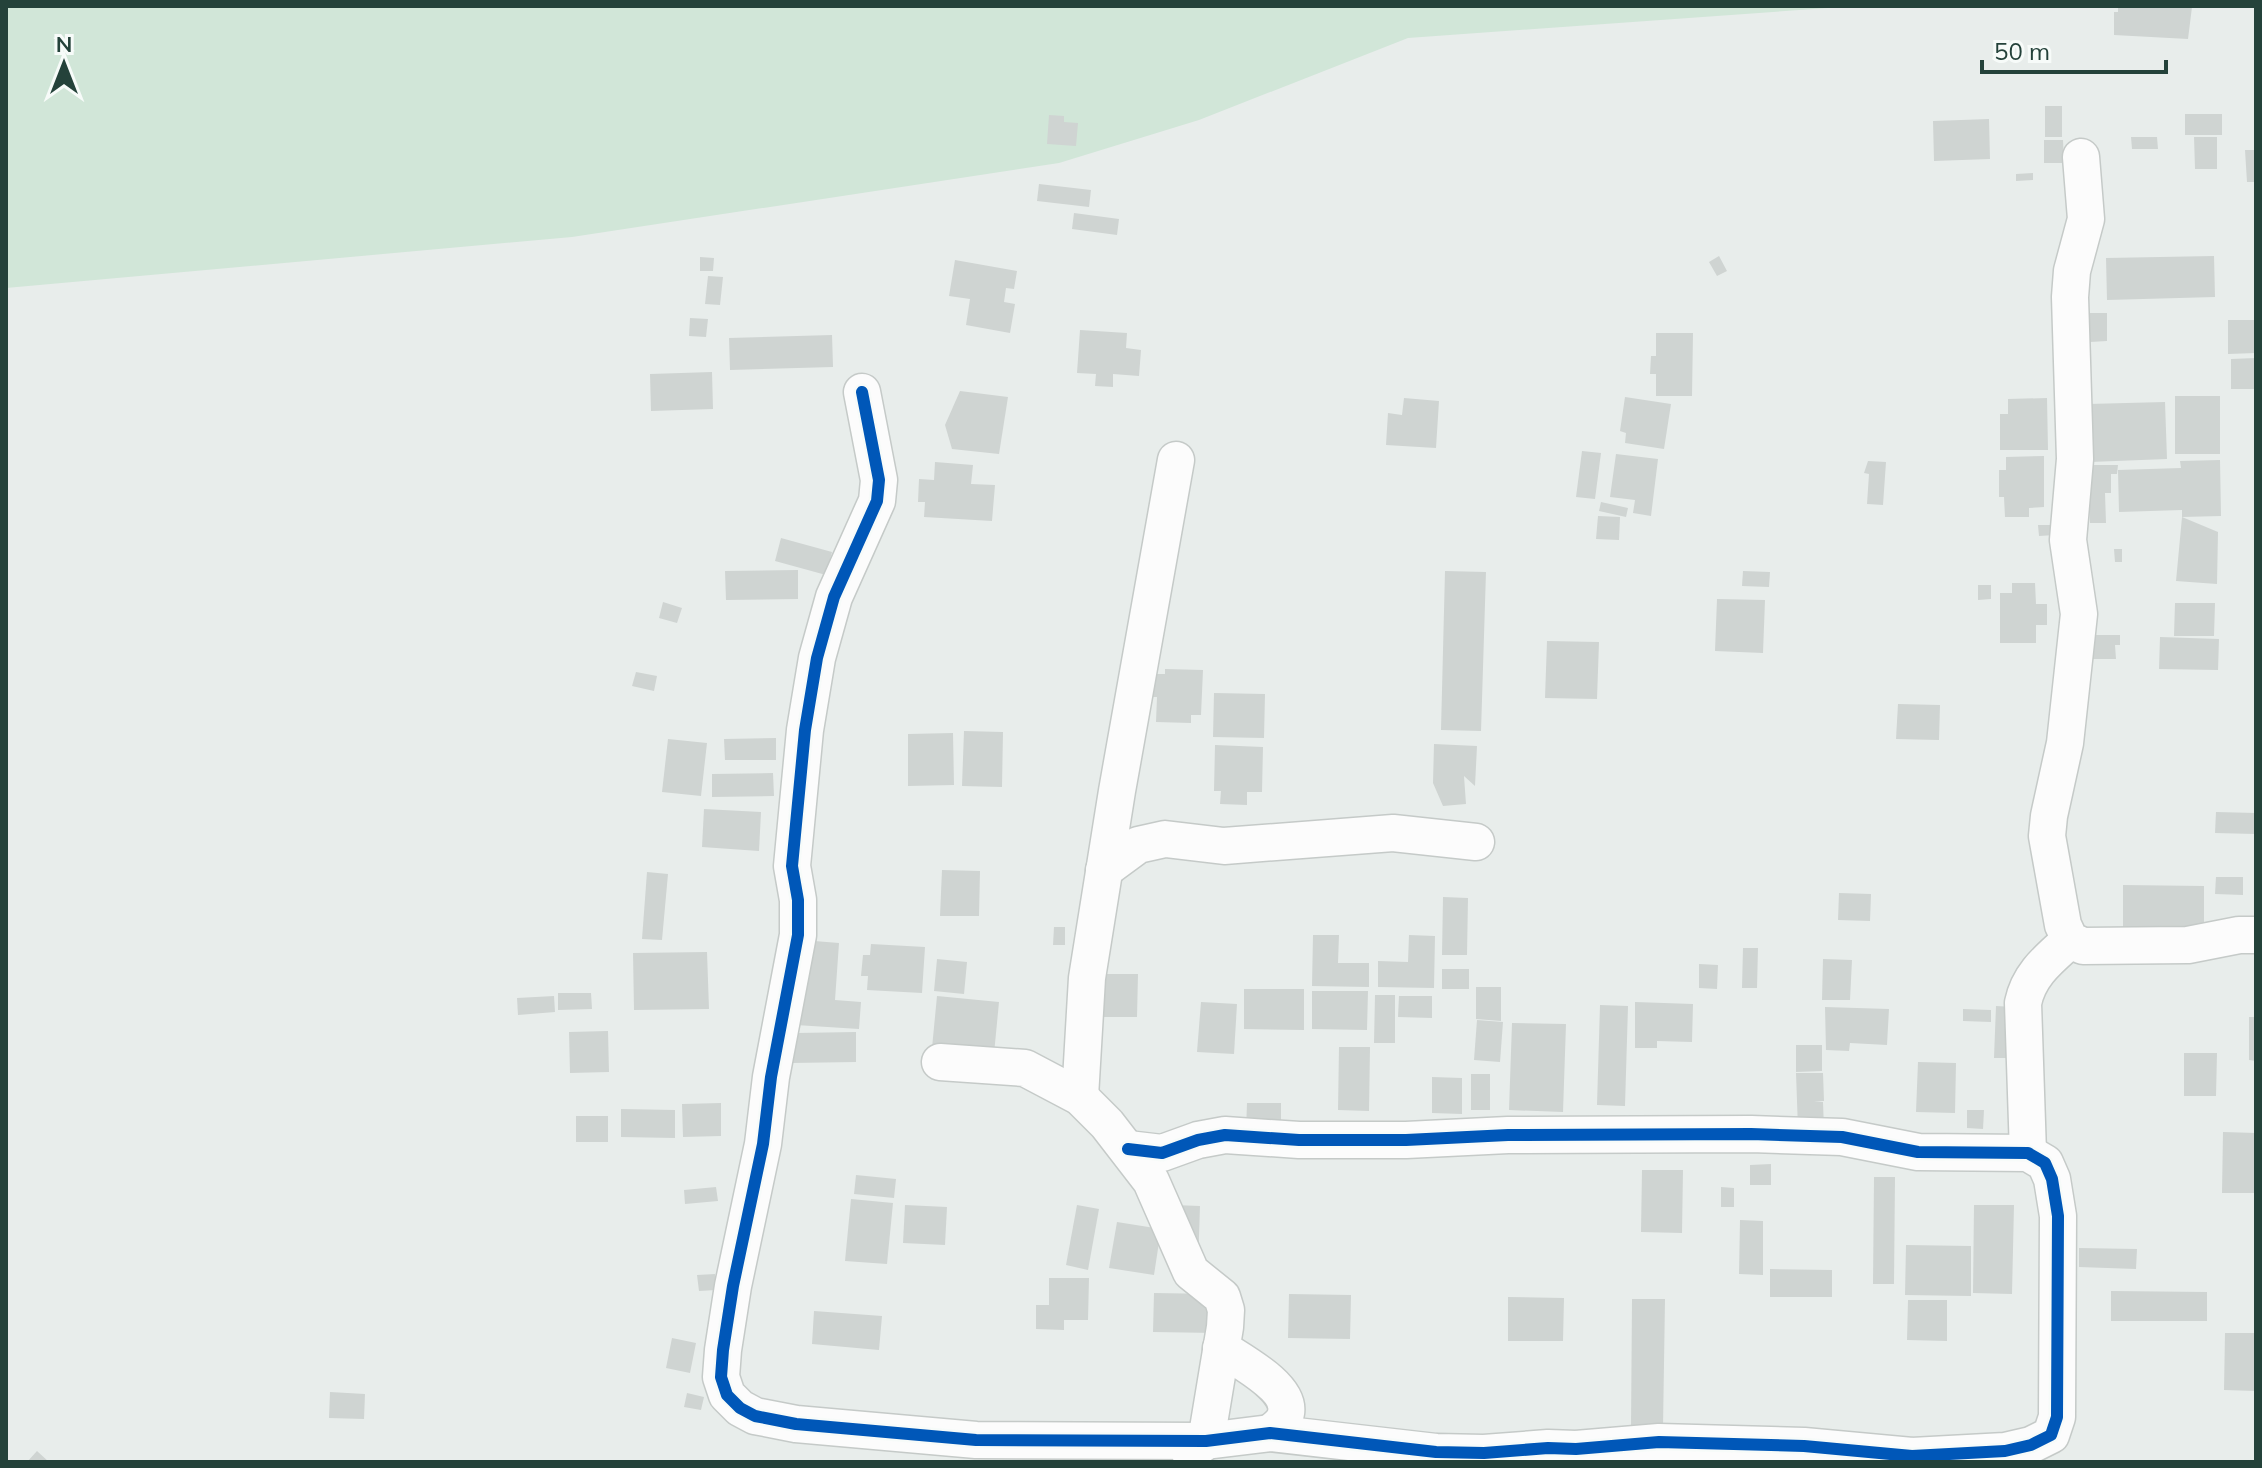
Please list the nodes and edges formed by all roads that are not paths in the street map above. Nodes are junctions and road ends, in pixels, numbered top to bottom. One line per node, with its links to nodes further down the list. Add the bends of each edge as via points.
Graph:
1 (2081, 157): 7 (street, via 2086,219 2070,297 2075,459 2068,540 2079,614 2065,743 2047,836)
2 (862, 392): 14 (street, via 879,480 877,501 834,597 817,658 793,851 798,935 721,1377 727,1395 755,1416 796,1424)
3 (1176, 460): 5 (street)
4 (1476, 842): 5 (street, via 1393,833 1224,846 1165,839 1138,845)
5 (1104, 870): 9 (street, via 1087,978)
6 (2256, 935): 7 (street, via 2188,945 2083,946)
7 (2070, 940): 10 (street, via 2041,966 2027,985 2023,1003)
8 (940, 1062): 9 (street, via 1025,1068)
9 (1080, 1097): 11 (street)
10 (2028, 1153): 11 (street, via 1918,1152 1842,1137 1603,1134 1314,1140 1225,1135); 13 (street, via 2045,1163 2058,1216 2057,1417 2051,1435 2031,1445 1912,1456 1804,1446 1659,1442 1468,1453)
11 (1147, 1161): 12 (street, via 1191,1272 1222,1297 1226,1310)
12 (1221, 1348): 13 (street, via 1279,1389 1287,1413); 15 (street)
13 (1282, 1443): 15 (street)
14 (856, 1446): 15 (street, via 976,1440)
15 (1195, 1451)

